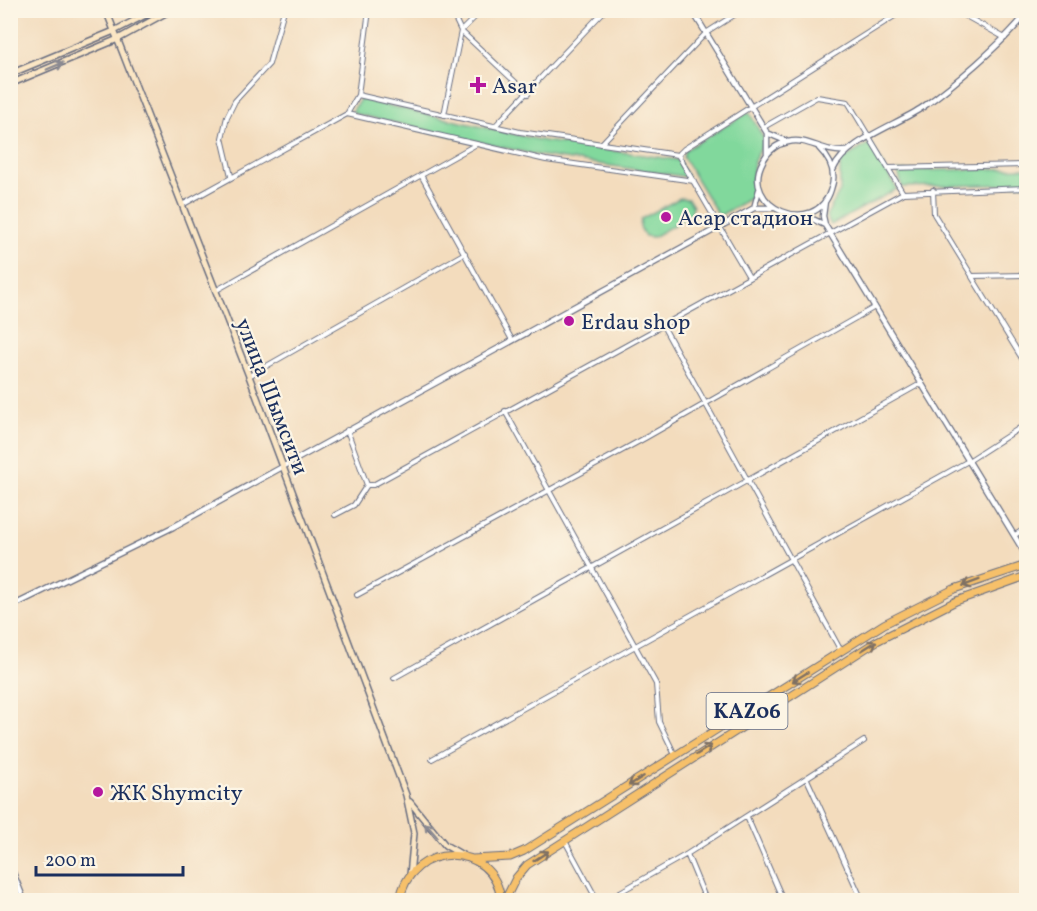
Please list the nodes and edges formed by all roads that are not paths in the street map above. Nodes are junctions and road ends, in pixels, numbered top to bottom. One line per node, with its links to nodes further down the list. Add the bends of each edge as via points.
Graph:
1 (106, 10): 14 (main road, улица Шымсити)
2 (155, 10): 14 (main road)
3 (171, 10): 18 (main road)
4 (284, 10): 40 (street, via 269,64 226,117 222,138)
5 (369, 10): 22 (street)
6 (451, 10): 15 (street)
7 (482, 10): 15 (street)
8 (605, 10): 21 (street)
9 (692, 10): 16 (street)
10 (742, 10): 16 (street)
11 (904, 10): 23 (street)
12 (955, 10): 17 (street)
13 (1026, 14): 17 (street)
14 (114, 31): 18 (main road, улица Шымсити); 19 (main road)
15 (461, 31): 21 (street); 25 (street)
16 (706, 33): 23 (street); 31 (street)
17 (1005, 38): 28 (street, via 923,107)
18 (118, 39): 20 (main road, one-way to 18); 47 (main road, улица Шымсити)
19 (10, 74)
20 (10, 84)
21 (528, 94): 26 (street)
22 (358, 95): 24 (street); 25 (street)
23 (752, 108): 27 (street); 34 (street)
24 (347, 114): 30 (street); 40 (street)
25 (444, 115): 26 (street)
26 (494, 126): 31 (street)
27 (765, 130): 28 (street, via 817,97 848,102); 29 (street); 35 (street)
28 (872, 138): 33 (street); 37 (street)
29 (787, 142): 32 (street, via 804,141); 35 (street)
30 (476, 144): 39 (street); 41 (street, via 546,160)
31 (600, 145): 34 (street)
32 (819, 148): 33 (street, via 831,153); 38 (street)
33 (846, 151): 38 (street)
34 (678, 155): 41 (street)
35 (766, 155): 42 (street, via 759,170)
36 (1026, 165): 37 (street)
37 (888, 168): 45 (street)
38 (832, 170): 46 (street, via 832,186)
39 (421, 175): 54 (street); 58 (street)
40 (231, 176): 47 (street)
41 (694, 181): 52 (street)
42 (759, 187): 48 (street); 49 (street)
43 (1026, 188): 44 (street)
44 (933, 190): 45 (street); 56 (street, via 934,214)
45 (903, 193): 53 (street)
46 (825, 201): 50 (street); 51 (street)
47 (182, 205): 58 (main road, улица Шымсити)
48 (754, 208): 49 (street); 52 (street)
49 (773, 208): 50 (street, via 788,215)
50 (804, 215): 51 (street)
51 (825, 225): 53 (street)
52 (720, 226): 57 (street); 61 (street)
53 (831, 233): 57 (street); 59 (street)
54 (465, 253): 61 (street); 63 (street)
55 (1026, 275): 56 (street)
56 (972, 276): 62 (street)
57 (750, 277): 60 (street)
58 (214, 292): 63 (main road, улица Шымсити)
59 (875, 307): 64 (street); 65 (street)
60 (662, 324): 65 (street); 66 (street)
61 (512, 340): 68 (street)
62 (1026, 366)
63 (249, 376): 70 (main road, улица Шымсити)
64 (923, 383): 69 (street); 71 (street)
65 (705, 404): 71 (street); 73 (street)
66 (505, 411): 72 (street, via 374,485); 73 (street)
67 (1026, 424): 69 (street)
68 (347, 429): 70 (street); 72 (street)
69 (970, 460): 76 (street); 78 (street)
70 (282, 465): 83 (street, via 172,527); 91 (main road, улица Шымсити)
71 (749, 480): 78 (street); 80 (street)
72 (367, 485): 74 (street, via 354,505)
73 (549, 490): 80 (street); 82 (street)
74 (335, 514)
75 (1026, 528): 76 (street)
76 (1015, 535): 77 (street)
77 (1026, 555)
78 (792, 559): 84 (street); 85 (street)
79 (1026, 565): 85 (highway, KАZ06, one-way to 85, via 936,597)
80 (590, 568): 84 (street); 86 (street)
81 (1026, 576): 93 (highway, KАZ06, one-way to 81, via 877,641 956,601)
82 (357, 595)
83 (10, 607)
84 (633, 648): 88 (street, via 656,684 659,722); 89 (street)
85 (841, 651): 88 (highway, KАZ06, one-way to 88)
86 (394, 678)
87 (864, 741): 90 (street)
88 (676, 756): 96 (highway, KАZ06, one-way to 96, via 518,855)
89 (432, 759)
90 (807, 779): 92 (street); 109 (street)
91 (406, 795): 95 (main road, улица Шымсити, one-way to 91, via 432,832); 98 (main road, улица Шымсити, via 414,832)
92 (747, 817): 94 (street); 108 (street)
93 (565, 841): 103 (highway, KАZ06, one-way to 93, via 521,871); 104 (street)
94 (687, 854): 99 (street); 107 (street)
95 (464, 856): 96 (highway); 98 (highway, via 434,857)
96 (472, 860): 102 (highway, via 490,874)
97 (10, 865): 100 (street)
98 (410, 874): 101 (highway)
99 (622, 893): 105 (street); 106 (street)
100 (24, 900)
101 (400, 900)
102 (501, 900)
103 (506, 900)
104 (597, 900)
105 (606, 900)
106 (625, 900)
107 (706, 900)
108 (783, 900)
109 (862, 900)

